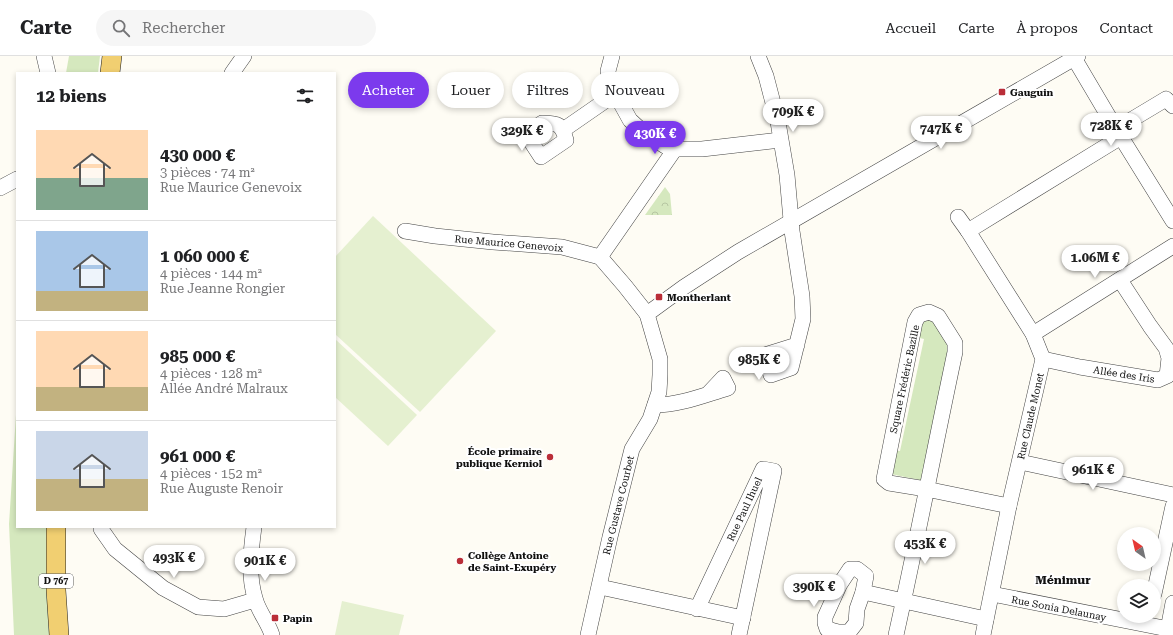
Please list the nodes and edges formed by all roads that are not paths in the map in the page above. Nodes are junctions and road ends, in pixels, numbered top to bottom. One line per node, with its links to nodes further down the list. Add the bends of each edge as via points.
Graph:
1 (44, 56): 7 (street)
2 (112, 56): 8 (main road)
3 (244, 56): 9 (street)
4 (612, 56): 10 (street)
5 (758, 56): 16 (street, via 775,106)
6 (1076, 57): 15 (street); 21 (street)
7 (48, 72)
8 (110, 72)
9 (233, 72)
10 (608, 72)
11 (1173, 106): 15 (street, via 1166,99)
12 (595, 108): 14 (street)
13 (623, 108): 17 (street, via 630,120 642,131 665,146)
14 (563, 130)
15 (1118, 133): 22 (street); 24 (street)
16 (780, 140): 17 (street, via 702,149); 21 (street, via 787,175)
17 (675, 149): 26 (street)
18 (16, 180): 19 (street)
19 (0, 188)
20 (958, 217): 24 (street, Rue Claude Monet)
21 (791, 220): 28 (street, via 738,252); 30 (street, via 802,296 803,319)
22 (1173, 221)
23 (405, 231): 26 (street, Rue Maurice Genevoix, via 493,242 562,247)
24 (968, 231): 29 (street, Rue Claude Monet)
25 (1173, 246): 27 (street)
26 (600, 257): 28 (street)
27 (1120, 280): 29 (street); 31 (street, Allée des Iris, via 1166,348 1170,358 1167,376 1158,380)
28 (647, 314): 33 (street, Rue Gustave Courbet, via 660,359 660,381)
29 (1033, 334): 31 (street, Rue Claude Monet)
30 (797, 345)
31 (1043, 359): 34 (street, Rue Claude Monet)
32 (708, 394): 33 (street, via 671,405)
33 (655, 405): 43 (street, Rue Gustave Courbet, via 650,419 632,449)
34 (1020, 462): 36 (street); 37 (street, Rue Claude Monet)
35 (926, 489): 35 (street, Square Frédéric Bazille, via 955,352 955,343 938,316 929,312 915,322 884,479 889,484); 37 (street); 47 (street)
36 (1173, 495)
37 (1009, 506): 45 (street, Rue Claude Monet)
38 (1173, 506): 42 (street)
39 (56, 528): 55 (main road, D 767)
40 (101, 528): 46 (street, via 121,554 163,588 198,607 224,609)
41 (254, 528): 46 (street, via 250,552)
42 (1157, 579)
43 (600, 587): 49 (street); 57 (street, Rue Gustave Courbet)
44 (863, 592): 47 (street)
45 (992, 594): 50 (street, Rue Sonia Delaunay); 52 (street, Rue Claude Monet)
46 (255, 600): 56 (street)
47 (903, 602): 52 (street); 59 (street)
48 (1173, 603): 54 (street)
49 (697, 609): 51 (street); 51 (street, Rue Paul Ihuel, via 763,469 774,470)
50 (1117, 616)
51 (743, 618): 58 (street, Rue Paul Ihuel)
52 (986, 619): 60 (street, Rue Claude Monet)
53 (1152, 623): 54 (street, Rue Sonia Delaunay)
54 (1170, 631)
55 (59, 635)
56 (272, 635)
57 (588, 635)
58 (739, 635)
59 (896, 635)
60 (983, 635)

